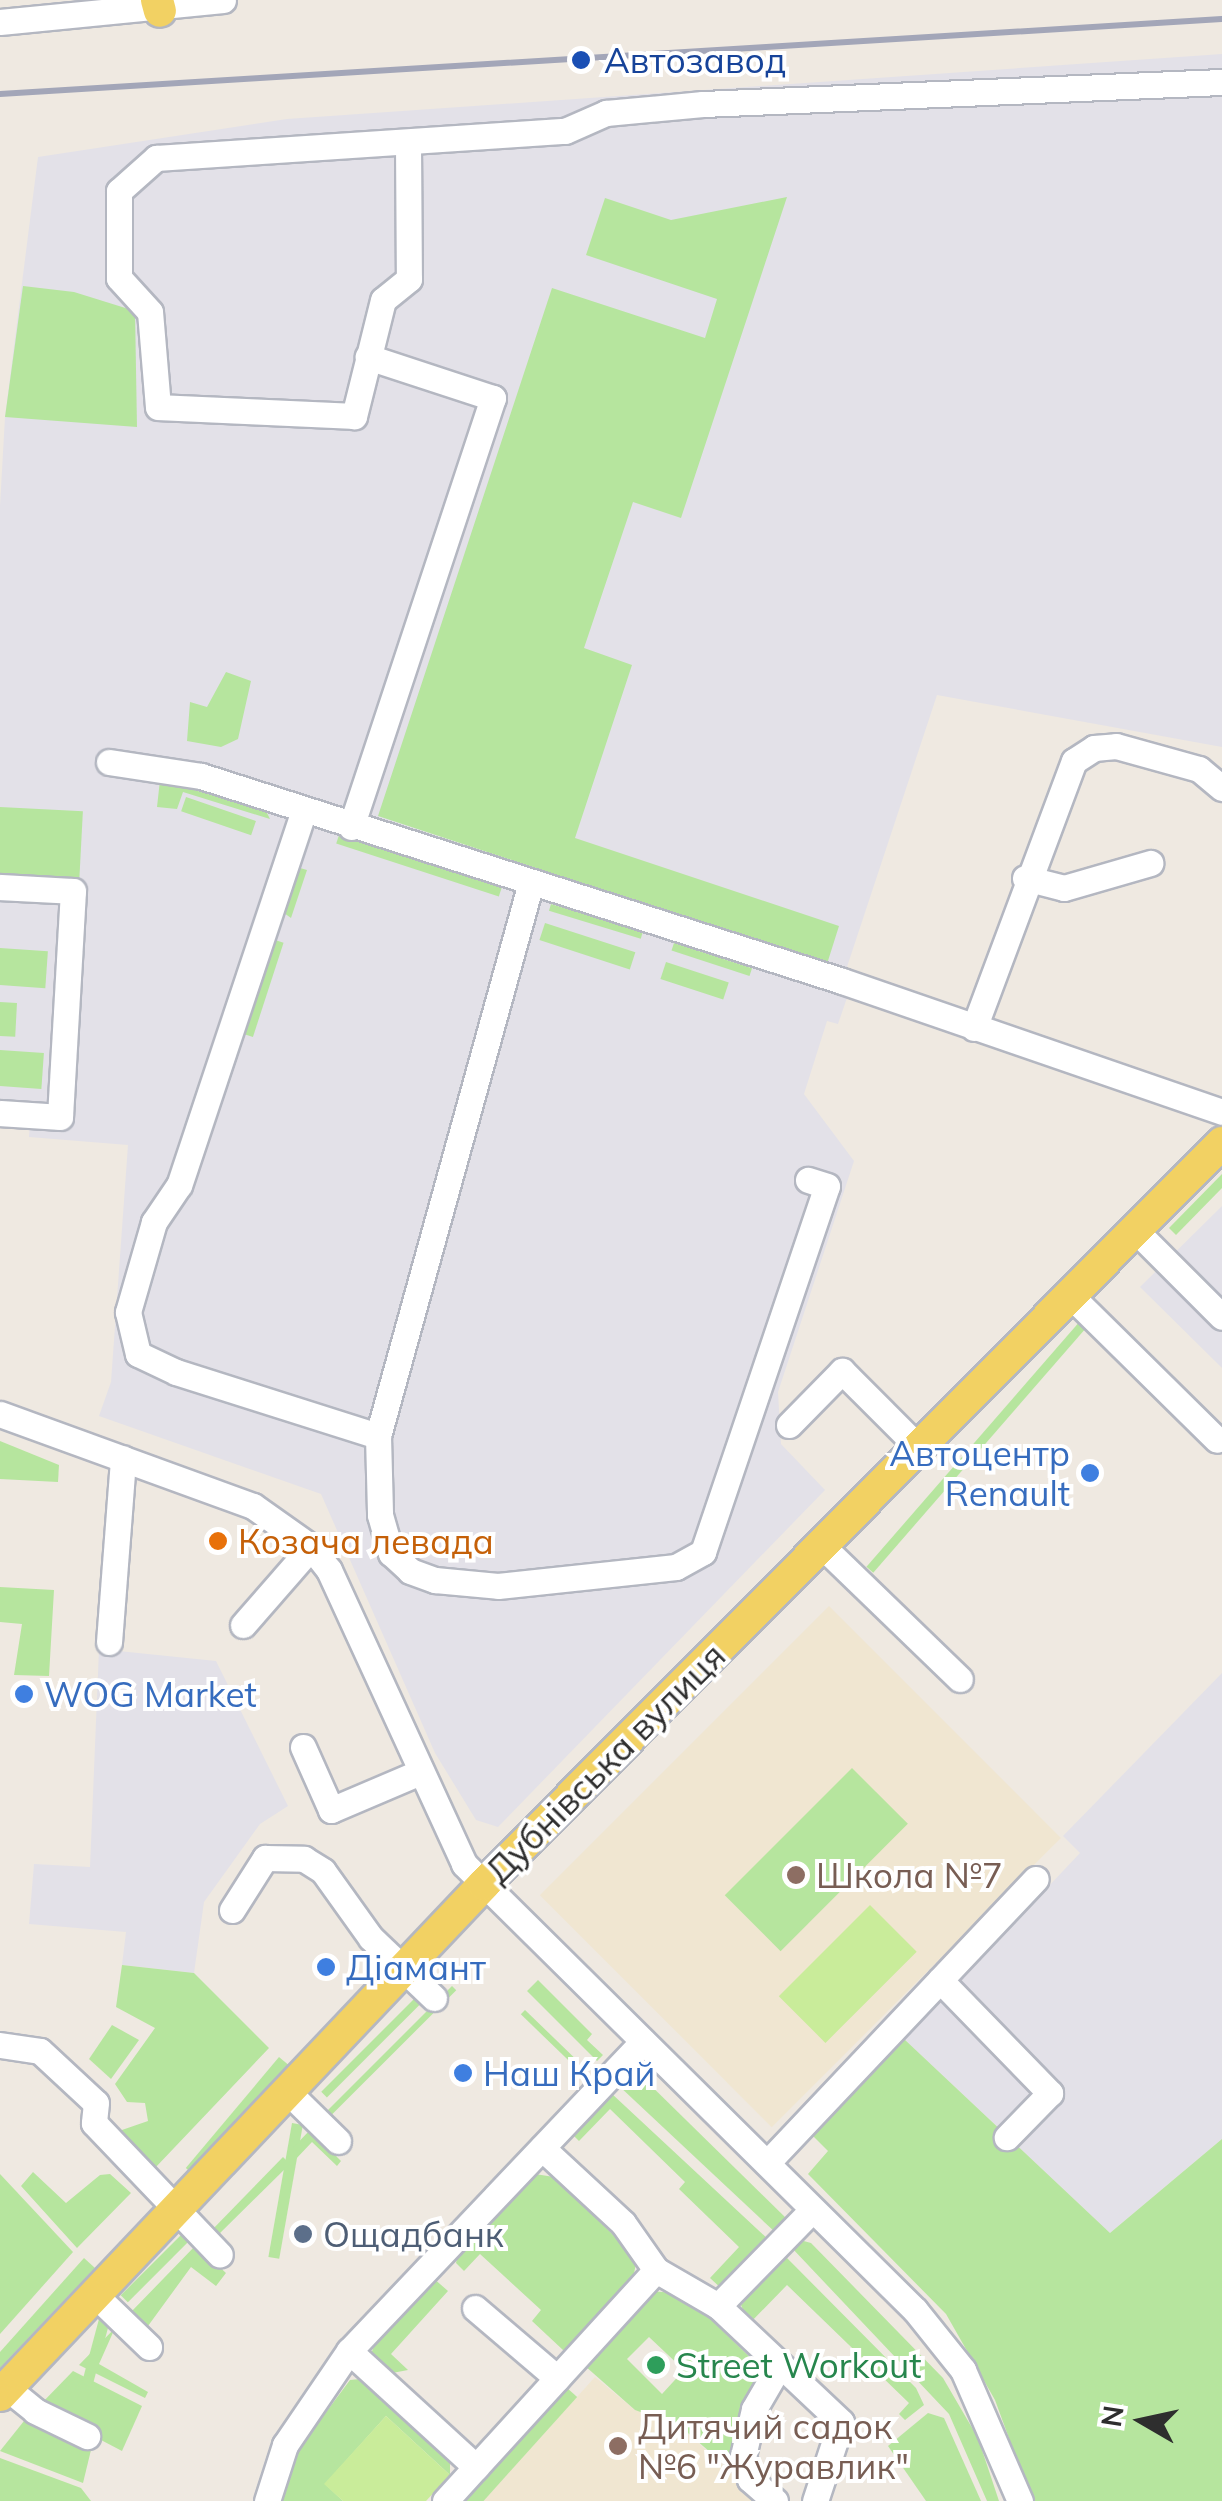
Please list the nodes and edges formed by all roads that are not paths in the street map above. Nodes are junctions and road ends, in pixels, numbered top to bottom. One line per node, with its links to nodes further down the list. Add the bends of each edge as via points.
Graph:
1 (223, 0): 2 (street)
2 (158, 5): 3 (street)
3 (53, 10): 4 (street)
4 (0, 22)
5 (1222, 82): 6 (street, via 702,104 606,113 565,131)
6 (408, 145): 7 (street, via 408,278 384,300); 7 (street, via 156,158 119,190 120,278 150,312 158,406 354,416)
7 (368, 357): 11 (street, via 493,398)
8 (109, 762): 10 (street, via 202,776)
9 (1222, 788): 13 (street, via 1198,769 1116,746 1094,748 1074,762)
10 (303, 812): 11 (street); 26 (street, via 179,1185 154,1222 128,1312 138,1354)
11 (350, 827): 14 (street)
12 (1150, 863): 13 (street, via 1064,888)
13 (1026, 878): 16 (street)
14 (530, 886): 16 (street); 26 (street)
15 (0, 888): 17 (street, via 72,891 60,1117)
16 (974, 1028): 18 (street)
17 (0, 1112)
18 (1222, 1112)
19 (1222, 1143): 21 (main road, Дубнівська вулиця)
20 (808, 1180): 26 (street, via 827,1186 703,1552 676,1567 636,1572 498,1586 435,1580 410,1571 391,1553 380,1515)
21 (1134, 1230): 22 (main road, Дубнівська вулиця); 23 (street)
22 (1070, 1295): 27 (street); 28 (main road, Дубнівська вулиця)
23 (1222, 1317)
24 (0, 1414): 29 (street)
25 (788, 1425): 28 (street, via 842,1371)
26 (378, 1436)
27 (1217, 1440)
28 (918, 1447): 30 (main road, Дубнівська вулиця)
29 (124, 1459): 31 (street, via 254,1506); 33 (street)
30 (821, 1546): 34 (street); 38 (main road, Дубнівська вулиця)
31 (311, 1547): 32 (street); 36 (street, via 329,1570)
32 (243, 1625)
33 (109, 1642)
34 (960, 1679)
35 (303, 1747): 36 (street, via 330,1810)
36 (420, 1772): 38 (street, via 464,1864)
37 (1036, 1879): 41 (street)
38 (484, 1884): 40 (main road, Дубнівська вулиця); 43 (street)
39 (232, 1910): 40 (street, via 266,1858 292,1854 323,1872 371,1938)
40 (404, 1969): 42 (street); 45 (main road, Дубнівська вулиця)
41 (940, 1980): 46 (street, via 1050,2093); 49 (street)
42 (434, 1998)
43 (643, 2041): 48 (street); 49 (street)
44 (0, 2045): 51 (street, via 40,2051 96,2102 94,2123 152,2179)
45 (288, 2092): 47 (street); 51 (main road, Дубнівська вулиця)
46 (1008, 2137)
47 (338, 2141)
48 (542, 2148): 53 (street, via 623,2223); 58 (street)
49 (767, 2163): 50 (street)
50 (812, 2210): 55 (street); 68 (street, via 915,2310 963,2370)
51 (174, 2211): 52 (street); 54 (main road, Дубнівська вулиця)
52 (220, 2255)
53 (656, 2270): 55 (street); 60 (street)
54 (95, 2295): 57 (street); 61 (main road, Дубнівська вулиця)
55 (718, 2306): 59 (street)
56 (475, 2308): 60 (street)
57 (149, 2347)
58 (349, 2352): 63 (street); 64 (street, via 285,2444)
59 (778, 2368): 66 (street, via 754,2409 743,2456 750,2479); 67 (street, via 841,2422)
60 (557, 2378): 63 (street)
61 (4, 2392): 62 (street)
62 (87, 2436)
63 (476, 2467): 65 (street)
64 (267, 2501)
65 (445, 2501)
66 (775, 2501)
67 (815, 2501)
68 (1020, 2501)

